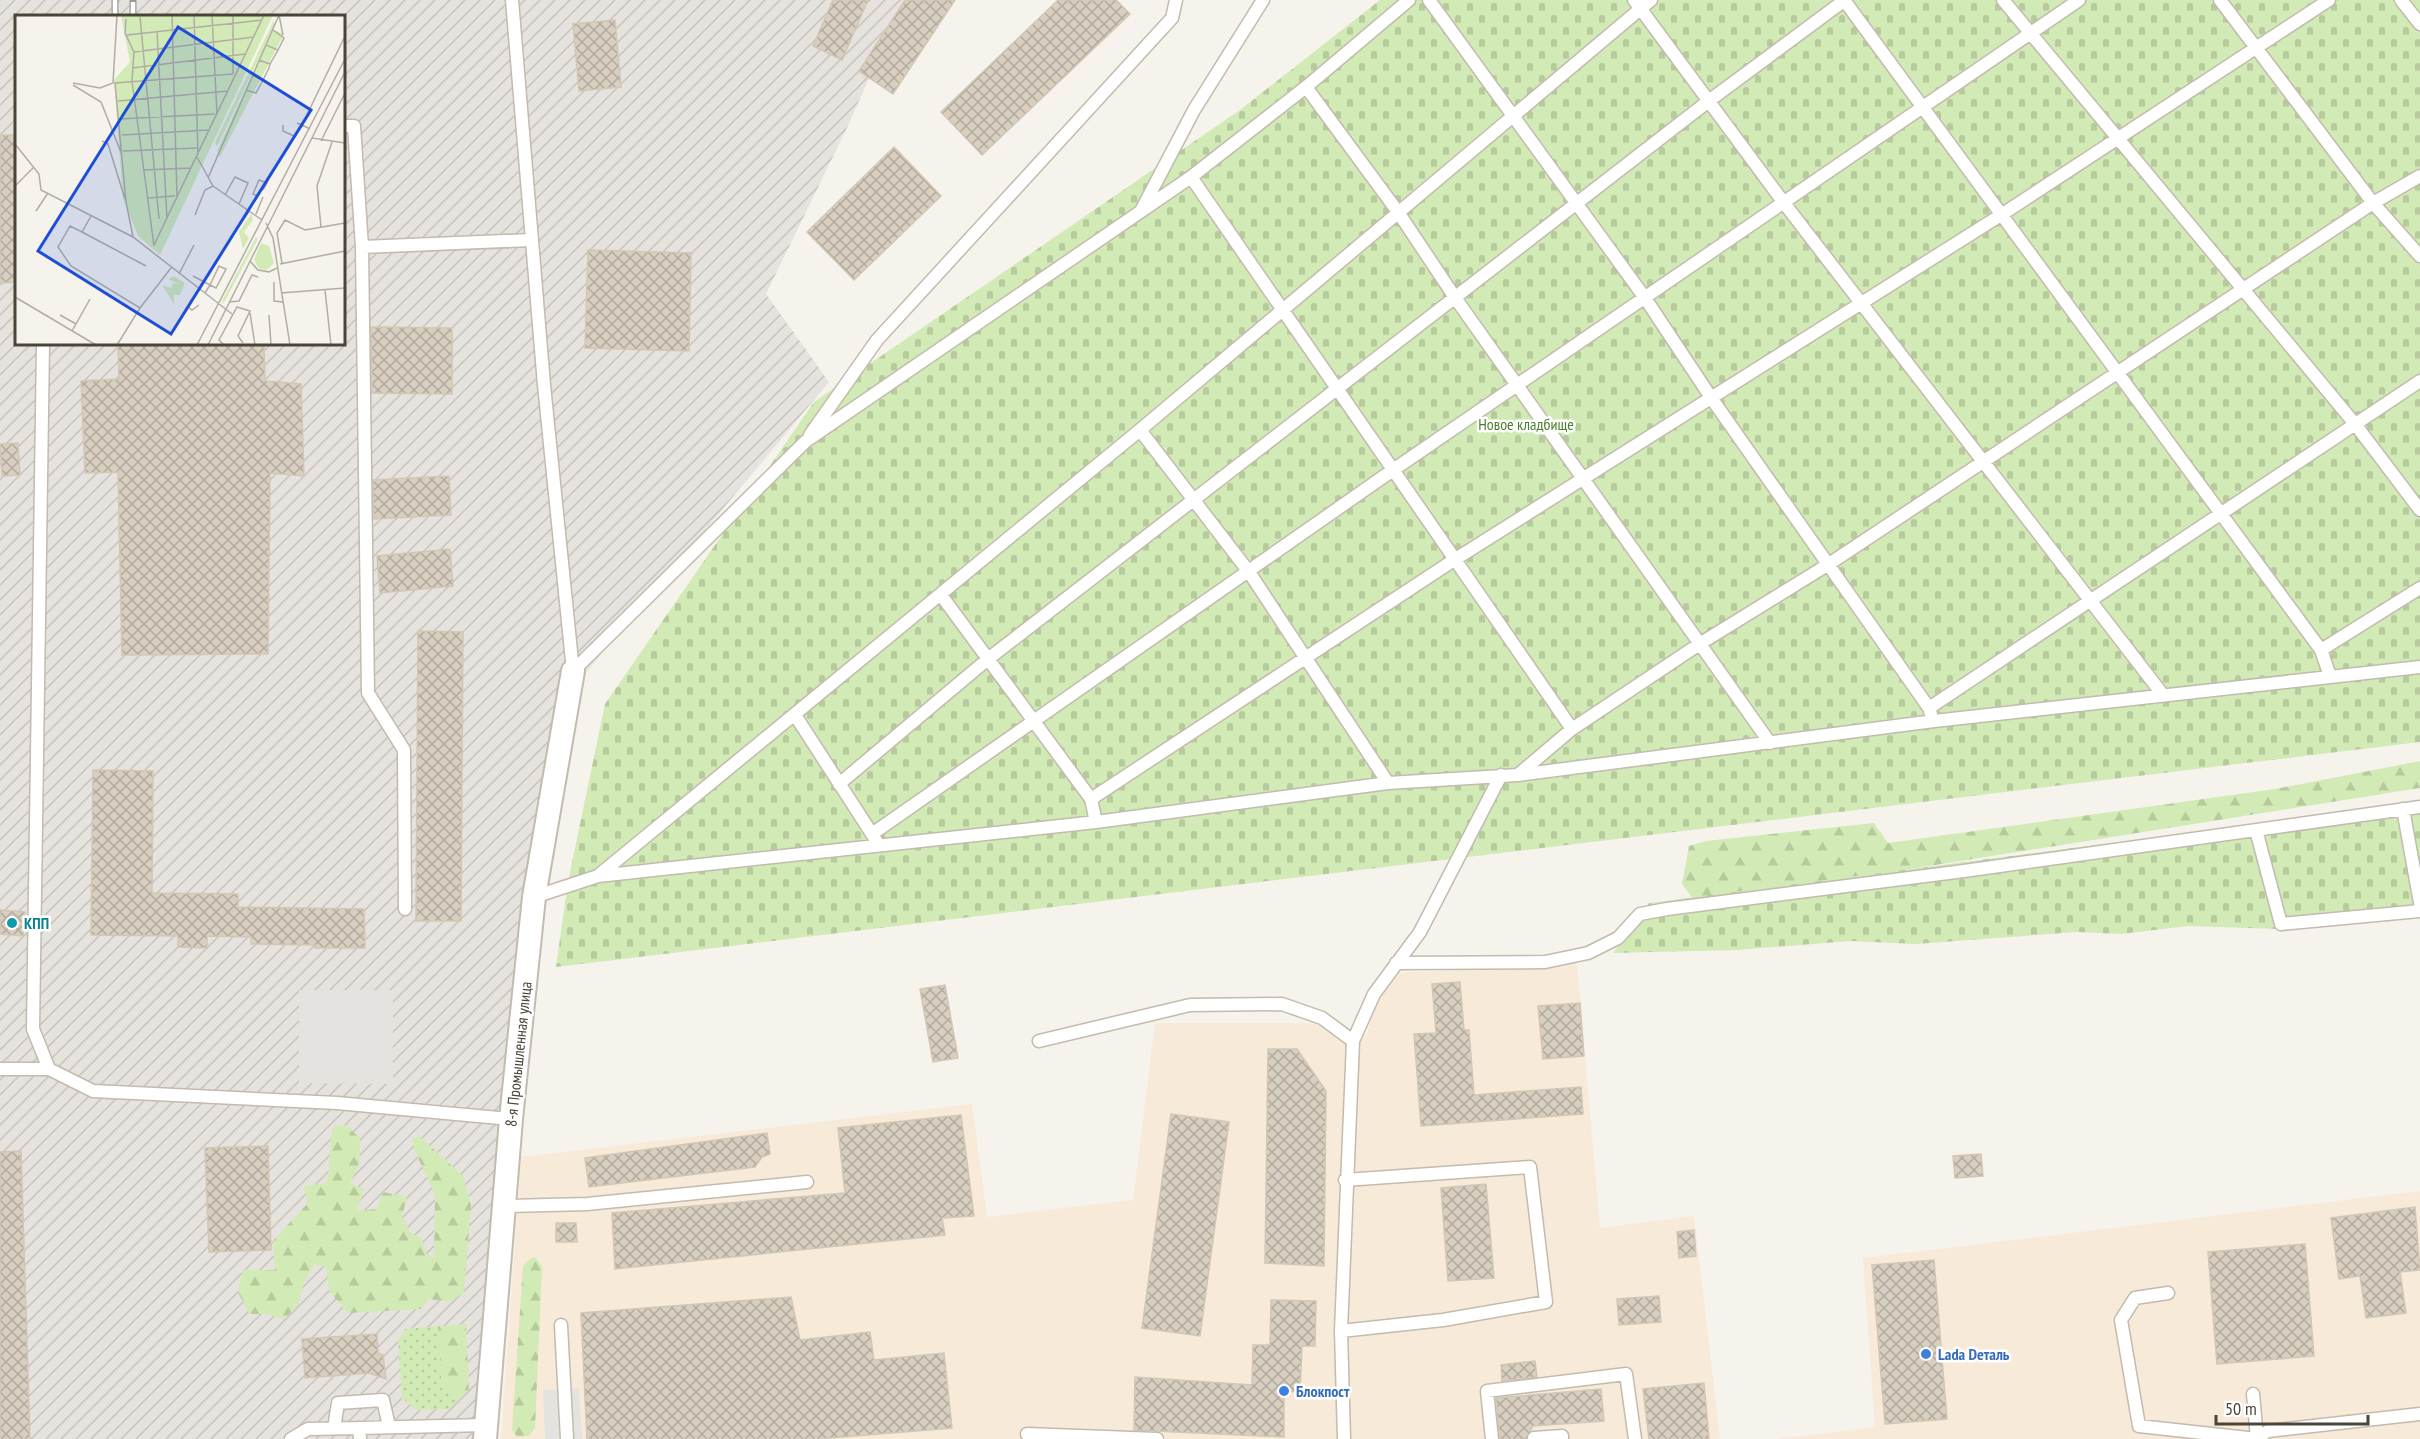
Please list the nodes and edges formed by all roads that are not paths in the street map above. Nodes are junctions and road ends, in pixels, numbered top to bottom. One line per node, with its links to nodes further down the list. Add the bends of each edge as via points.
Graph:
1 (512, 0): 31 (lane)
2 (1176, 0): 47 (lane, via 1172,18 877,340)
3 (1263, 0): 28 (lane, via 1194,110)
4 (1409, 0): 17 (lane)
5 (1429, 0): 20 (lane)
6 (1651, 0): 13 (lane)
7 (1844, 0): 18 (lane); 19 (lane)
8 (2003, 0): 15 (lane)
9 (2079, 0): 15 (lane)
10 (2220, 0): 16 (lane)
11 (2329, 0): 16 (lane)
12 (2401, 0): 14 (lane)
13 (1638, 4): 18 (lane); 20 (lane)
14 (2420, 24)
15 (2030, 32): 19 (lane); 22 (lane)
16 (2257, 47): 22 (lane); 26 (lane)
17 (1306, 87): 24 (lane); 29 (lane)
18 (1710, 100): 25 (lane); 27 (lane)
19 (1922, 105): 25 (lane); 30 (lane)
20 (1511, 116): 27 (lane); 29 (lane)
21 (345, 126): 32 (lane, via 354,126)
22 (2117, 138): 30 (lane); 34 (lane)
23 (2420, 176): 26 (lane)
24 (1191, 177): 28 (lane); 38 (lane)
25 (1784, 203): 35 (lane); 37 (lane)
26 (2373, 203): 33 (lane); 34 (lane)
27 (1578, 205): 35 (lane); 36 (lane)
28 (1142, 210): 47 (lane)
29 (1398, 212): 36 (lane); 38 (lane)
30 (2001, 215): 37 (lane); 40 (lane)
31 (531, 240): 32 (lane); 65 (lane)
32 (362, 247): 87 (lane, via 368,693 404,750)
33 (2420, 256)
34 (2243, 290): 40 (lane); 45 (lane)
35 (1645, 298): 42 (lane); 44 (lane)
36 (1456, 299): 42 (lane); 43 (lane)
37 (1860, 302): 44 (lane); 48 (lane)
38 (1283, 309): 43 (lane); 46 (lane)
39 (43, 345): 93 (lane, via 33,1029)
40 (2117, 373): 48 (lane); 53 (lane)
41 (2420, 381): 45 (lane)
42 (1519, 386): 49 (lane); 50 (lane)
43 (1338, 390): 49 (lane); 51 (lane)
44 (1712, 399): 50 (lane); 55 (lane)
45 (2355, 424): 52 (lane); 53 (lane)
46 (1140, 430): 51 (lane); 58 (lane)
47 (806, 441): 65 (lane)
48 (1982, 462): 55 (lane); 59 (lane)
49 (1393, 470): 54 (lane); 56 (lane)
50 (1584, 479): 54 (lane); 60 (lane)
51 (1195, 500): 56 (lane); 62 (lane)
52 (2420, 510)
53 (2219, 513): 59 (lane); 61 (lane)
54 (1454, 560): 63 (lane); 72 (lane)
55 (1829, 564): 60 (lane); 68 (lane)
56 (1249, 572): 63 (lane); 70 (lane)
57 (2420, 588): 61 (lane)
58 (941, 595): 62 (lane); 69 (lane)
59 (2088, 600): 67 (lane); 68 (lane)
60 (1701, 643): 72 (lane); 73 (lane)
61 (2321, 650): 66 (lane)
62 (988, 659): 70 (lane); 77 (lane)
63 (1306, 659): 76 (lane); 78 (lane)
64 (2420, 667): 66 (lane)
65 (573, 671): 85 (street, 8-я Промышленная улица)
66 (2330, 676): 67 (lane)
67 (2163, 695): 71 (lane)
68 (1929, 708): 71 (lane)
69 (795, 715): 77 (lane); 84 (lane)
70 (1034, 720): 78 (lane); 83 (lane)
71 (1934, 721): 73 (lane)
72 (1572, 729): 74 (lane)
73 (1770, 743): 74 (lane)
74 (1518, 775): 75 (lane)
75 (1501, 776): 76 (lane); 89 (lane, via 1420,932)
76 (1388, 783): 81 (lane)
77 (839, 784): 83 (lane)
78 (1091, 799): 81 (lane)
79 (2420, 807): 80 (lane)
80 (2403, 809): 82 (lane); 86 (lane)
81 (1096, 822): 83 (lane)
82 (2256, 830): 88 (lane, via 2282,924); 89 (lane, via 1640,914 1618,938 1588,953 1545,962)
83 (875, 839): 84 (lane)
84 (598, 876): 85 (lane)
85 (534, 897): 94 (street, 8-я Промышленная улица)
86 (2420, 903)
87 (405, 909)
88 (2420, 911)
89 (1396, 963): 91 (lane, via 1374,994)
90 (1039, 1041): 91 (lane, via 1190,1005 1271,1004 1322,1018)
91 (1353, 1041): 95 (lane)
92 (0, 1069): 93 (lane)
93 (49, 1069): 94 (lane, via 93,1091 337,1103)
94 (511, 1119): 97 (street, 8-я Промышленная улица)
95 (1345, 1180): 100 (lane); 100 (lane, via 1530,1167 1546,1302 1443,1320)
96 (807, 1182): 97 (lane, via 587,1204)
97 (504, 1206): 105 (street, 8-я Промышленная улица)
98 (2168, 1293): 109 (lane, via 2135,1298 2121,1320 2139,1426)
99 (561, 1324): 111 (lane)
100 (1341, 1331): 113 (lane)
101 (2253, 1394): 109 (lane)
102 (2420, 1414): 109 (lane, via 2268,1431)
103 (389, 1426): 104 (lane, via 382,1400 338,1403); 105 (lane); 106 (lane)
104 (334, 1428): 106 (lane); 110 (lane, via 308,1429)
105 (486, 1432)
106 (359, 1434)
107 (1027, 1434): 112 (lane)
108 (1534, 1438): 115 (lane)
109 (2257, 1438)
110 (291, 1439)
111 (567, 1439)
112 (1157, 1439)
113 (1344, 1439)
114 (1492, 1439): 116 (lane, via 1486,1391 1626,1374)
115 (1562, 1439)
116 (1635, 1439)

